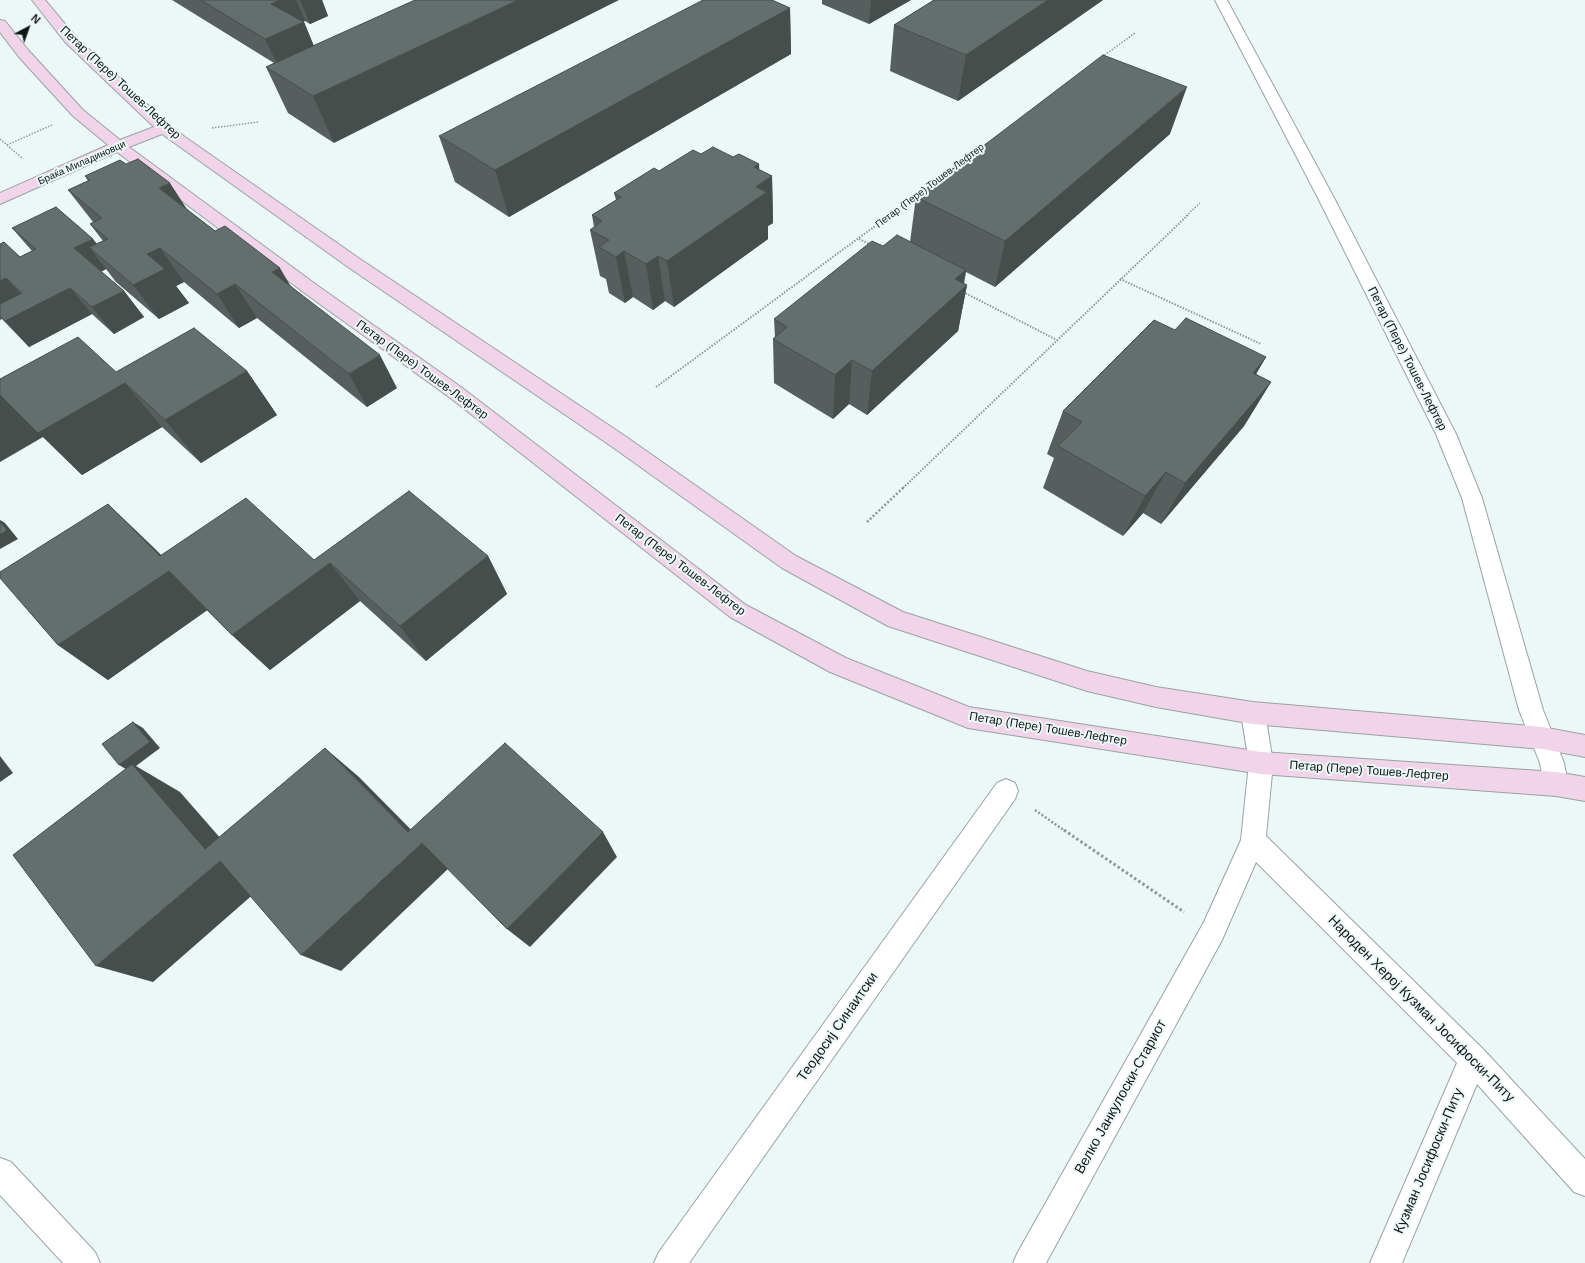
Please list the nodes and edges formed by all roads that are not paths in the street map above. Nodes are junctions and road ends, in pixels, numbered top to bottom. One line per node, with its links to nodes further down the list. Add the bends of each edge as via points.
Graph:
1 (38, 0): 4 (street, Петар (Пере) Тошев-Лефтер, via 70,39)
2 (1221, 0): 8 (street, Петар (Пере) Тошев-Лефтер, via 1325,196 1446,434 1472,498 1531,710)
3 (0, 24): 5 (street, Петар (Пере) Тошев-Лефтер, via 78,114)
4 (164, 128): 5 (street, Браќа Миладиновци); 7 (street, Петар (Пере) Тошев-Лефтер, via 354,263 612,437 789,562 896,619 1087,681 1156,697)
5 (118, 146): 6 (street, Браќа Миладиновци); 10 (street, Петар (Пере) Тошев-Лефтер, via 455,392 738,611 838,664 968,717)
6 (0, 199)
7 (1253, 713): 8 (street, Петар (Пере) Тошев-Лефтер); 10 (street, Велко Јанкулоски-Стариот)
8 (1542, 738): 9 (street, Петар (Пере) Тошев-Лефтер); 11 (street, Петар (Пере) Тошев-Лефтер, via 1552,763)
9 (1585, 746)
10 (1261, 763): 11 (street, Петар (Пере) Тошев-Лефтер); 14 (street, Велко Јанкулоски-Стариот)
11 (1556, 784): 12 (street, Петар (Пере) Тошев-Лефтер)
12 (1585, 789)
13 (1006, 791): 19 (street, Теодосиј Синаитски)
14 (1253, 841): 15 (street, Народен Херој Кузман Јосифоски-Питу); 20 (street, Велко Јанкулоски-Стариот, via 1213,931)
15 (1473, 1059): 17 (street, Народен Херој Кузман Јосифоски-Питу); 21 (street, Кузман Јосифоски-Питу)
16 (0, 1173): 18 (street)
17 (1585, 1181)
18 (84, 1263)
19 (670, 1263)
20 (1029, 1263)
21 (1386, 1263)

